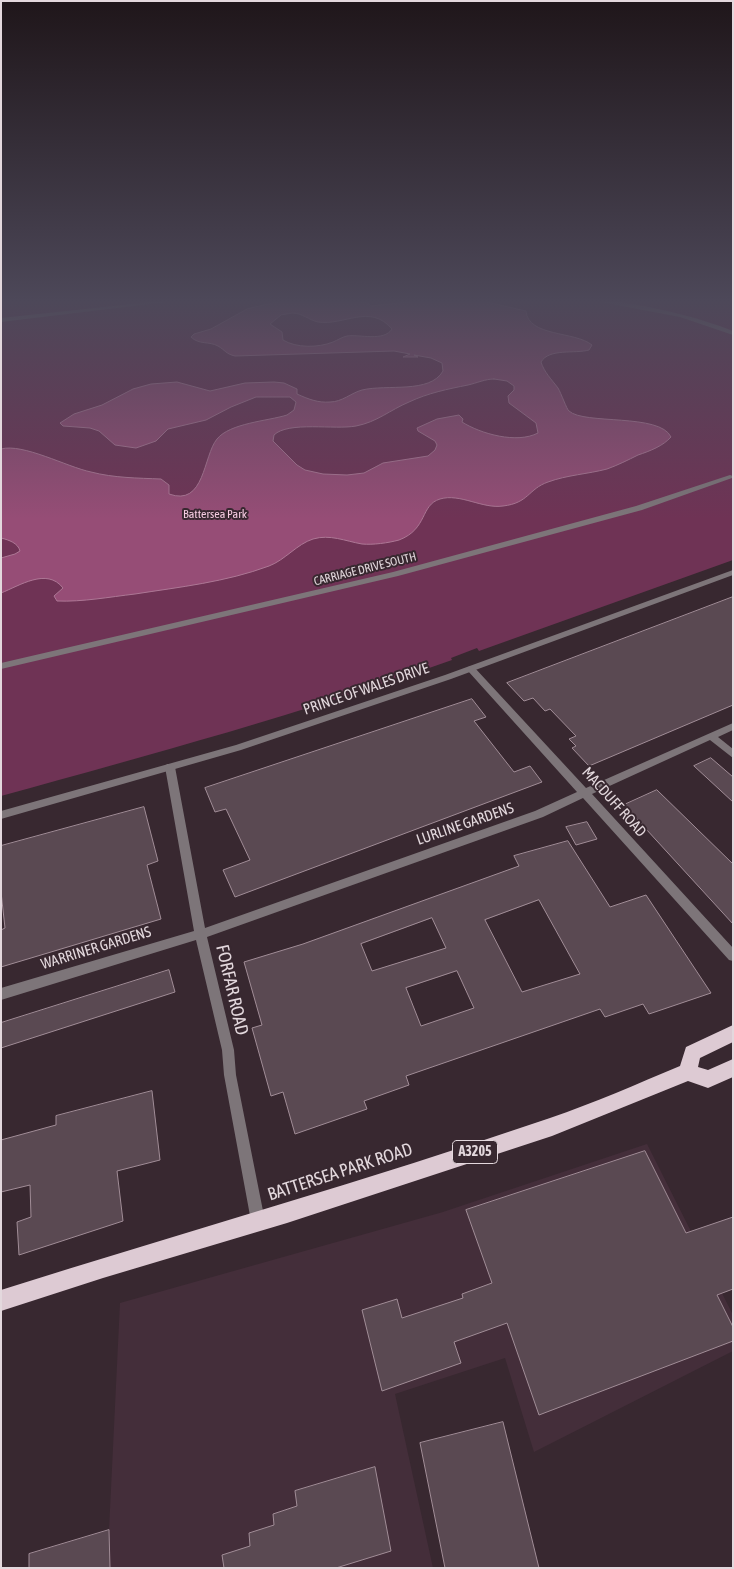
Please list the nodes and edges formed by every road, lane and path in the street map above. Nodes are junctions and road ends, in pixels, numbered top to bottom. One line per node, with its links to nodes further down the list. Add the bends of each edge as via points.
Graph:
1 (730, 477): 3 (street, CARRIAGE DRIVE SOUTH, via 639,508 396,574)
2 (733, 572): 4 (street, PRINCE OF WALES DRIVE)
3 (1, 666)
4 (471, 669): 8 (street, PRINCE OF WALES DRIVE, via 238,748); 9 (street, MACDUFF ROAD)
5 (733, 726): 6 (street, LURLINE GARDENS)
6 (711, 736): 7 (street); 9 (street, LURLINE GARDENS)
7 (733, 755)
8 (170, 767): 10 (street, PRINCE OF WALES DRIVE); 11 (street, FORFAR ROAD)
9 (584, 794): 11 (street, LURLINE GARDENS, via 539,814); 12 (street, MACDUFF ROAD)
10 (1, 815)
11 (200, 933): 13 (street, WARRINER GARDENS); 17 (street, FORFAR ROAD, via 228,1050)
12 (732, 956)
13 (1, 994)
14 (733, 1033): 16 (highway, via 692,1053)
15 (733, 1068): 16 (highway, via 708,1079)
16 (688, 1072): 17 (highway, BATTERSEA PARK ROAD / A3205, via 552,1127)
17 (258, 1222): 18 (highway, BATTERSEA PARK ROAD / A3205)
18 (1, 1301)

